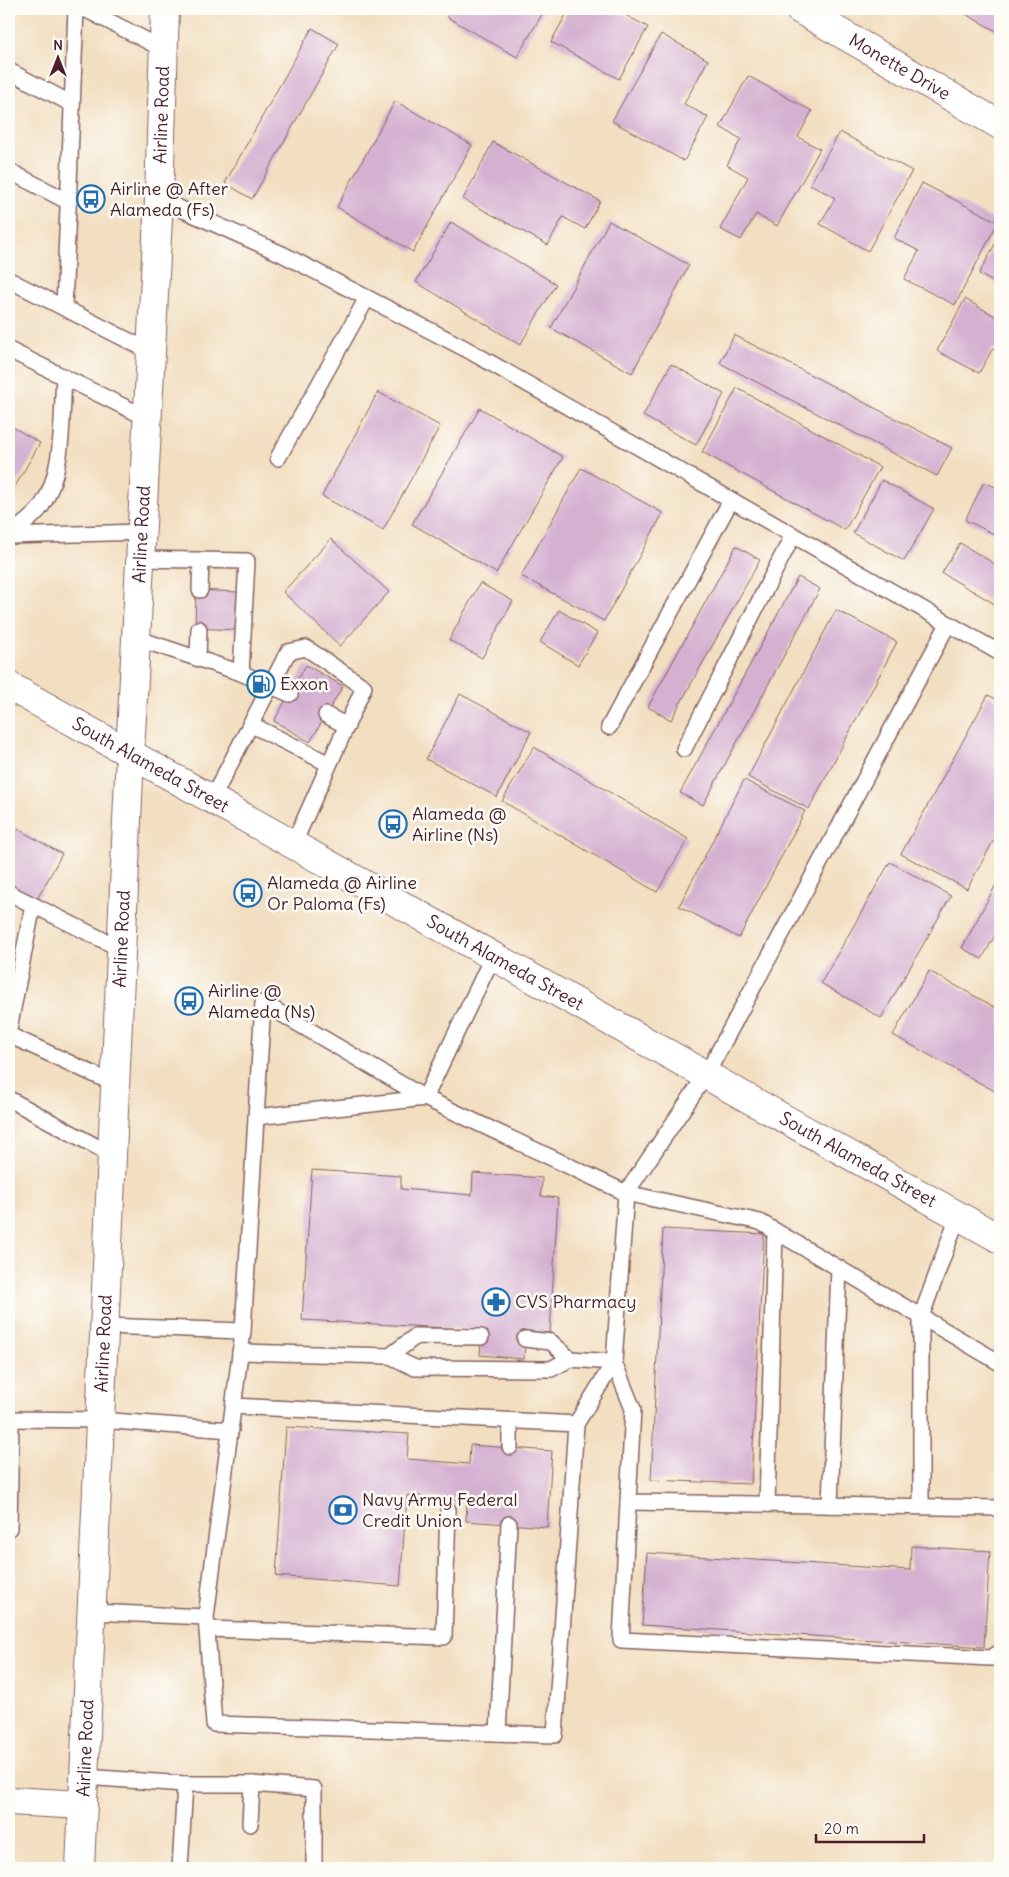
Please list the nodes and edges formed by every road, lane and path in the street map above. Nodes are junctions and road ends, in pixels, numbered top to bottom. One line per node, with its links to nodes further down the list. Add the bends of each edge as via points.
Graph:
1 (76, 9): 7 (lane)
2 (85, 9): 5 (lane)
3 (165, 9): 5 (main road, Airline Road)
4 (799, 9): 8 (main road, Monette Drive)
5 (164, 50): 10 (main road, Airline Road)
6 (9, 70): 7 (lane)
7 (72, 104): 11 (lane)
8 (1000, 126)
9 (9, 171): 11 (lane)
10 (159, 199): 13 (lane, via 282,254); 16 (main road, Airline Road)
11 (69, 202): 14 (lane)
12 (9, 280): 14 (lane)
13 (367, 298): 19 (lane); 20 (lane, via 466,349)
14 (64, 308): 16 (lane)
15 (9, 350): 17 (lane)
16 (151, 352): 18 (main road, Airline Road)
17 (64, 377): 18 (lane); 23 (lane, via 59,451 53,482 40,508)
18 (147, 418): 21 (main road, Airline Road)
19 (278, 458)
20 (731, 500): 22 (lane); 39 (lane)
21 (141, 532): 23 (lane); 24 (main road, Airline Road)
22 (793, 535): 27 (lane); 40 (lane)
23 (9, 536)
24 (140, 559): 25 (lane); 29 (main road, Airline Road)
25 (201, 560): 26 (lane); 32 (lane, via 247,561)
26 (200, 590)
27 (948, 624): 30 (lane); 51 (lane)
28 (199, 628): 31 (lane)
29 (136, 638): 31 (lane); 41 (main road, Airline Road)
30 (1000, 653)
31 (198, 657): 32 (lane)
32 (241, 673): 33 (lane)
33 (271, 684): 35 (lane); 37 (lane); 38 (lane, via 288,652 306,648 364,688)
34 (9, 686): 41 (main road, South Alameda Street)
35 (290, 694)
36 (326, 715): 38 (lane)
37 (250, 724): 42 (lane); 43 (lane)
38 (347, 726): 42 (lane)
39 (609, 727)
40 (684, 749)
41 (130, 754): 43 (main road, South Alameda Street); 47 (main road, Airline Road)
42 (329, 764): 44 (lane)
43 (212, 799): 44 (main road, South Alameda Street)
44 (293, 845): 48 (main road, South Alameda Street)
45 (9, 894): 46 (lane)
46 (33, 905): 47 (lane); 49 (lane)
47 (121, 949): 52 (main road, Airline Road)
48 (494, 956): 51 (main road, South Alameda Street); 54 (lane)
49 (9, 1030)
50 (9, 1035): 52 (lane)
51 (706, 1075): 57 (lane); 58 (main road, South Alameda Street)
52 (115, 1084): 56 (main road, Airline Road)
53 (9, 1098): 56 (lane)
54 (425, 1098): 55 (lane); 55 (lane, via 263,1003); 57 (lane)
55 (256, 1117): 64 (lane)
56 (112, 1155): 63 (main road, Airline Road)
57 (626, 1193): 59 (lane, via 760,1222); 70 (lane)
58 (958, 1216): 60 (main road, South Alameda Street); 62 (lane)
59 (775, 1231): 61 (lane); 80 (lane)
60 (1000, 1239)
61 (839, 1268): 62 (lane); 81 (lane)
62 (921, 1316): 71 (lane); 82 (lane)
63 (104, 1326): 64 (lane); 74 (main road, Airline Road)
64 (243, 1331): 67 (lane)
65 (481, 1337): 68 (lane, via 416,1336)
66 (525, 1339): 69 (lane, via 551,1342)
67 (240, 1352): 68 (lane); 72 (lane)
68 (390, 1356): 69 (lane, via 415,1368 551,1369)
69 (570, 1359): 70 (lane)
70 (614, 1362): 76 (lane); 79 (lane, via 633,1409)
71 (1000, 1363)
72 (234, 1406): 75 (lane); 77 (lane)
73 (10, 1419): 74 (lane); 86 (lane)
74 (100, 1420): 77 (lane); 87 (main road, Airline Road)
75 (510, 1421): 76 (lane); 78 (lane)
76 (576, 1424): 90 (lane, via 555,1735)
77 (231, 1430): 88 (lane)
78 (510, 1448)
79 (628, 1502): 80 (lane); 89 (lane, via 620,1640 991,1658)
80 (767, 1504): 81 (lane)
81 (830, 1505): 82 (lane)
82 (921, 1506): 83 (lane)
83 (1000, 1508)
84 (448, 1510): 88 (lane, via 444,1637)
85 (509, 1524): 90 (lane)
86 (9, 1528)
87 (92, 1612): 88 (lane); 91 (main road, Airline Road)
88 (207, 1623): 90 (lane, via 214,1724)
89 (1000, 1652)
90 (498, 1733)
91 (84, 1777): 92 (lane); 95 (main road, Airline Road)
92 (185, 1784): 93 (lane); 98 (lane)
93 (252, 1784): 96 (lane); 99 (lane, via 314,1789)
94 (9, 1800): 95 (main road)
95 (83, 1805): 97 (main road, Airline Road)
96 (250, 1824)
97 (80, 1868)
98 (180, 1868)
99 (314, 1868)

